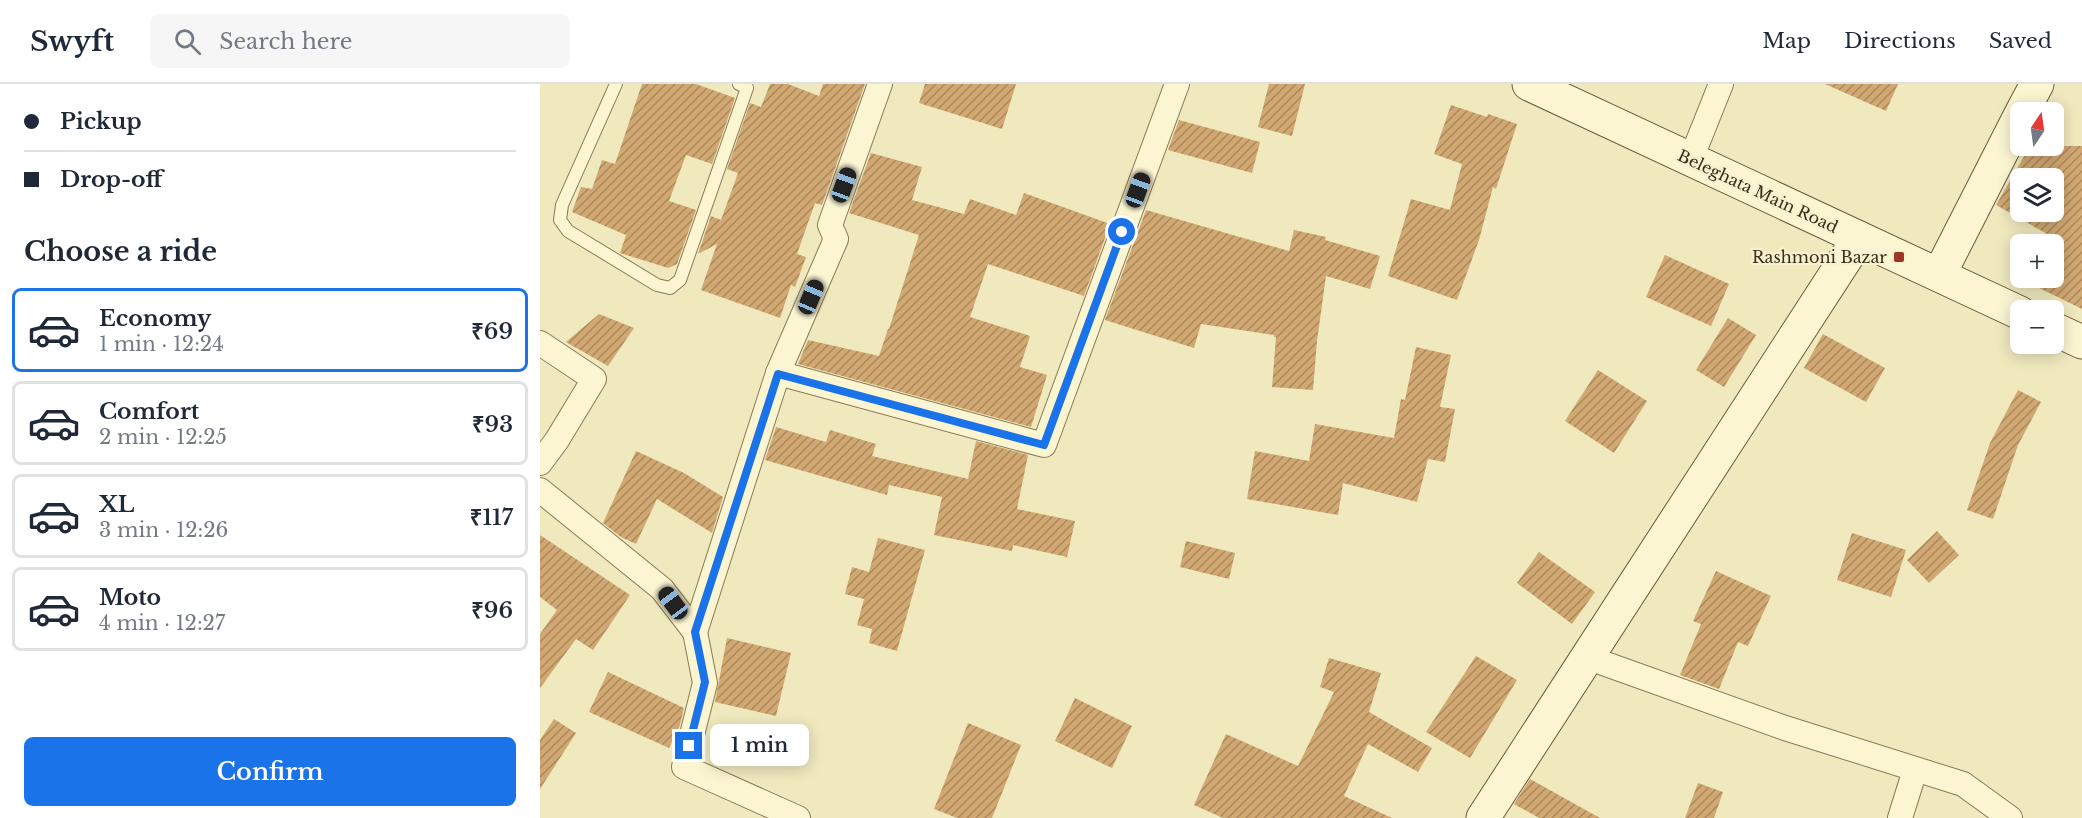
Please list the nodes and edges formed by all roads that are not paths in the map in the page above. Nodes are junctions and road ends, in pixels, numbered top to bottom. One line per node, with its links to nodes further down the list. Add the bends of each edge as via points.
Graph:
1 (616, 84): 7 (lane, via 562,205 560,220 567,231 657,285 670,288 680,280)
2 (880, 84): 17 (street, via 830,225 836,239)
3 (1177, 84): 17 (street, via 1044,445)
4 (1529, 84): 10 (street, Beleghata Main Road)
5 (1721, 84): 10 (street)
6 (2037, 84): 8 (street)
7 (744, 85)
8 (2027, 102)
9 (2010, 136): 12 (street)
10 (1691, 159): 11 (street, Beleghata Main Road)
11 (1859, 238): 12 (street, Beleghata Main Road); 21 (street)
12 (1939, 275): 13 (street, Beleghata Main Road)
13 (2010, 308)
14 (2064, 333): 15 (street)
15 (2082, 342)
16 (540, 343): 18 (street, via 594,379)
17 (778, 374): 20 (street)
18 (540, 463)
19 (540, 490): 20 (street, via 662,589)
20 (695, 632): 23 (street, via 705,682 684,767)
21 (1589, 658): 22 (street); 24 (street)
22 (1915, 770): 25 (street); 26 (street, via 1963,784)
23 (798, 818)
24 (1483, 818)
25 (1900, 818)
26 (2010, 818)

